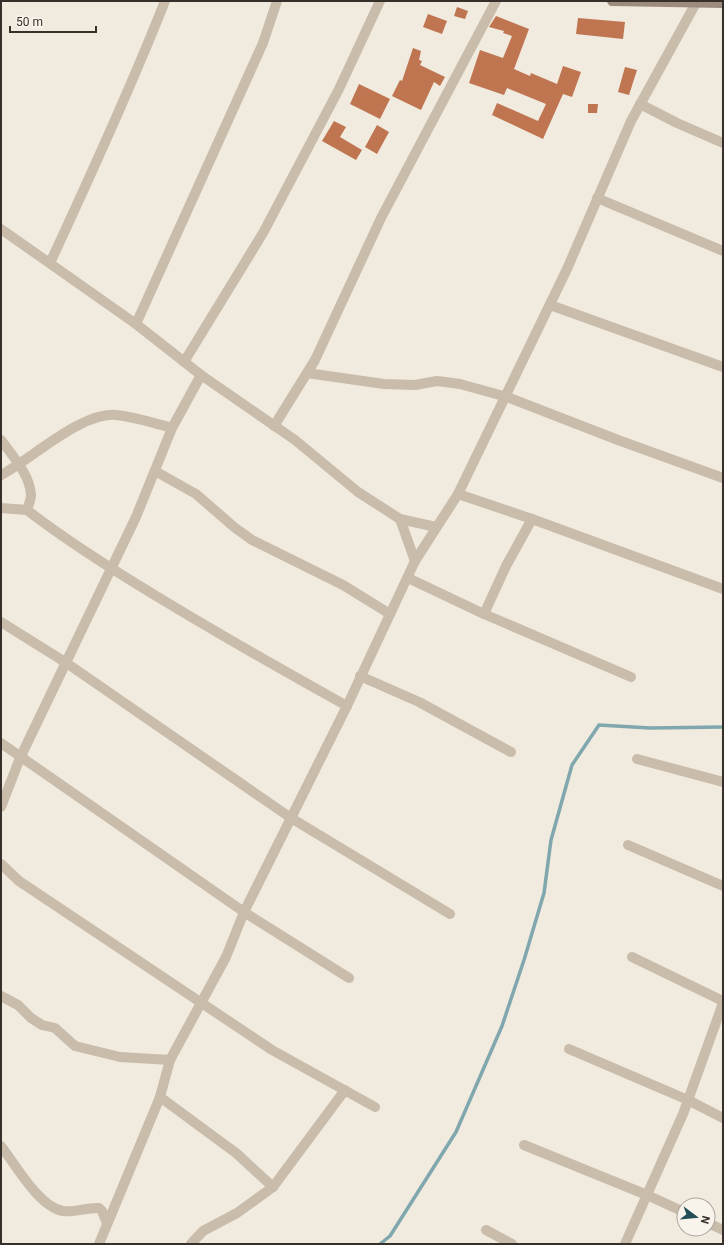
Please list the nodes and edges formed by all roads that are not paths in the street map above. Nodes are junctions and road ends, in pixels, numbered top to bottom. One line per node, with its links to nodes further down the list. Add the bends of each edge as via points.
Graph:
1 (165, 1): 13 (street, via 139,69)
2 (277, 1): 15 (street, via 263,43)
3 (380, 1): 16 (street, via 339,90 263,233)
4 (496, 1): 18 (street, via 382,218)
5 (612, 1): 6 (street)
6 (697, 2): 7 (street); 8 (street)
7 (723, 4)
8 (640, 104): 9 (street); 10 (street)
9 (723, 143)
10 (597, 198): 12 (street); 14 (street)
11 (1, 229): 13 (street)
12 (723, 251)
13 (50, 264): 15 (street)
14 (550, 305): 17 (street); 20 (street)
15 (136, 324): 16 (street)
16 (184, 362): 19 (street)
17 (723, 367)
18 (307, 373): 20 (street, via 384,384 415,385 437,381); 21 (street)
19 (201, 376): 21 (street); 22 (street)
20 (506, 396): 27 (street); 28 (street)
21 (274, 426): 32 (street, via 358,492)
22 (172, 428): 24 (street, via 135,418 115,415 94,416 74,426); 25 (street)
23 (1, 440): 24 (street)
24 (19, 465): 26 (street); 30 (street, via 27,480 30,495)
25 (156, 471): 35 (street); 38 (street, via 196,494 252,540 343,585)
26 (1, 475)
27 (723, 478)
28 (458, 494): 31 (street); 33 (street)
29 (1, 508): 30 (street)
30 (27, 510): 35 (street, via 61,536)
31 (532, 519): 37 (street); 39 (street, via 506,566)
32 (400, 520): 33 (street); 34 (street)
33 (436, 527): 34 (street)
34 (415, 561): 36 (street)
35 (112, 568): 41 (street); 44 (street, via 243,649)
36 (408, 578): 38 (street); 39 (street)
37 (723, 589)
38 (390, 614): 42 (street)
39 (484, 614): 43 (street)
40 (1, 622): 41 (street)
41 (65, 662): 47 (street); 51 (street)
42 (360, 676): 44 (street); 46 (street, via 419,702)
43 (631, 677)
44 (347, 706): 51 (street)
45 (1, 744): 47 (street)
46 (511, 752)
47 (20, 758): 50 (street); 55 (street)
48 (638, 759): 49 (street)
49 (723, 782)
50 (1, 807)
51 (291, 818): 55 (street); 56 (street)
52 (628, 845): 54 (street)
53 (1, 864): 61 (street, via 20,881)
54 (723, 886)
55 (244, 912): 58 (street); 61 (street, via 226,957)
56 (450, 914)
57 (632, 957): 60 (street)
58 (349, 978)
59 (1, 996): 63 (street, via 18,1005 42,1025 55,1028 75,1046 120,1057)
60 (723, 1002): 66 (street)
61 (202, 1003): 63 (street); 64 (street, via 272,1050)
62 (569, 1049): 66 (street)
63 (170, 1060): 65 (street)
64 (345, 1090): 67 (street); 71 (street)
65 (160, 1096): 71 (street, via 236,1153); 74 (street)
66 (688, 1100): 68 (street); 72 (street)
67 (375, 1107)
68 (723, 1118)
69 (524, 1145): 72 (street)
70 (1, 1146): 74 (street, via 42,1200 52,1208 71,1212 99,1208)
71 (273, 1187): 77 (street, via 237,1213 203,1231)
72 (647, 1195): 73 (street); 79 (street)
73 (676, 1208)
74 (107, 1223): 76 (street)
75 (486, 1230): 78 (street)
76 (99, 1244)
77 (191, 1244)
78 (512, 1244)
79 (626, 1244)

